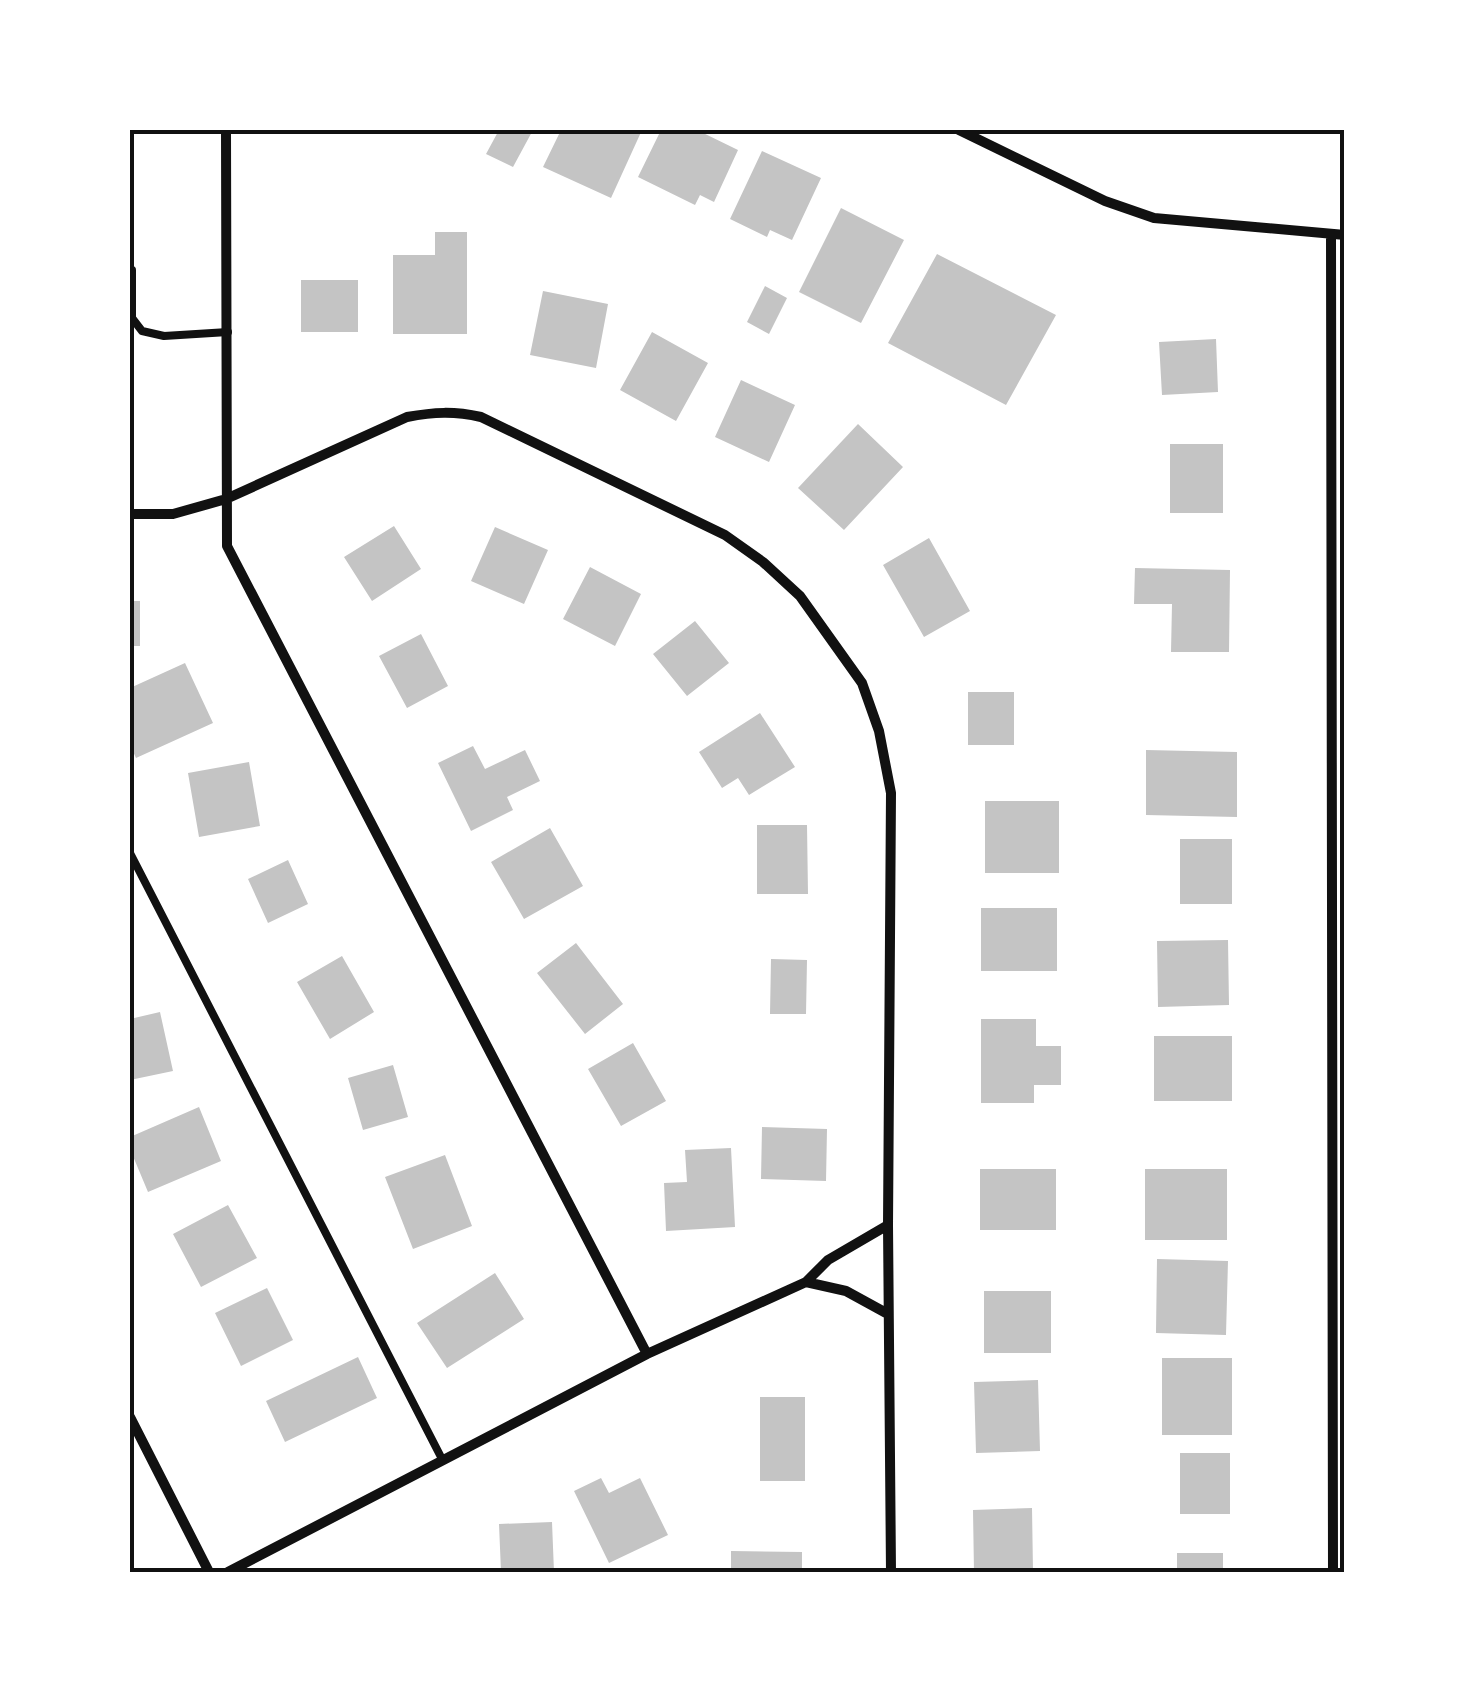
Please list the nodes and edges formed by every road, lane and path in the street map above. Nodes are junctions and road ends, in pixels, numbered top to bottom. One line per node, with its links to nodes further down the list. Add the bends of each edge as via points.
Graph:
1 (226, 130): 6 (street)
2 (959, 130): 3 (street, via 1154,218)
3 (1330, 234): 4 (street); 10 (street)
4 (1345, 236)
5 (132, 270): 6 (lane, via 132,318 142,331)
6 (228, 332): 7 (street)
7 (226, 500): 8 (street, via 174,514); 12 (street, via 407,417 459,412 724,535 800,596 862,684 891,793); 15 (street, via 228,546)
8 (130, 514)
9 (130, 853): 17 (lane)
10 (1330, 1109): 11 (street); 21 (street)
11 (1345, 1109)
12 (888, 1225): 13 (street, via 828,1260); 14 (street)
13 (806, 1282): 14 (street, via 846,1291); 15 (street)
14 (888, 1314): 20 (street)
15 (647, 1354): 17 (street)
16 (130, 1417): 18 (street)
17 (442, 1459): 19 (street)
18 (209, 1572)
19 (228, 1572)
20 (891, 1572)
21 (1333, 1572)

